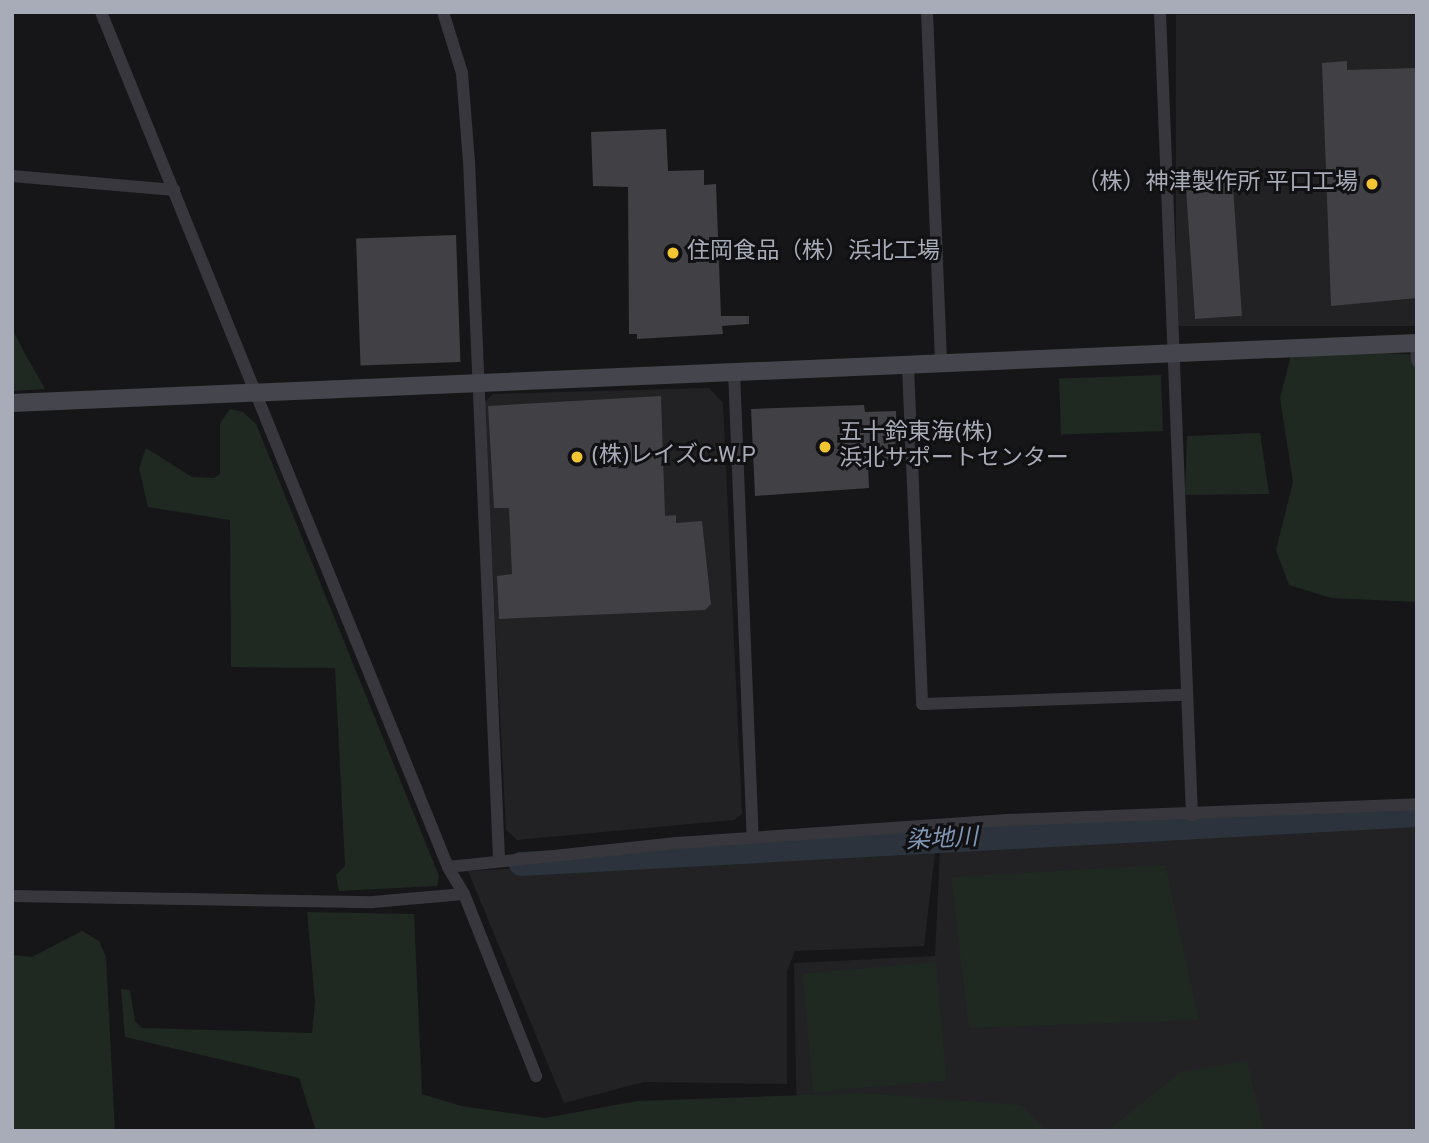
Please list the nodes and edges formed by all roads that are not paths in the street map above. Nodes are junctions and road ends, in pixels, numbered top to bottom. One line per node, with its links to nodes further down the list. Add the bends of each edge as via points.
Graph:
1 (102, 12): 6 (street)
2 (443, 12): 12 (street, via 465,94)
3 (927, 12): 9 (street)
4 (1160, 12): 8 (street)
5 (12, 176): 6 (street)
6 (174, 190): 13 (street)
7 (1416, 349): 8 (street)
8 (1174, 353): 9 (street); 15 (street)
9 (941, 364): 10 (street)
10 (908, 366): 11 (street); 15 (street, via 922,704)
11 (734, 371): 12 (street); 18 (street)
12 (479, 384): 13 (street); 19 (street)
13 (257, 394): 14 (street); 20 (street)
14 (12, 403)
15 (1185, 695): 17 (street)
16 (1417, 804): 17 (street)
17 (1192, 815): 18 (street, via 1007,820)
18 (754, 838): 19 (street)
19 (499, 859): 20 (street)
20 (448, 867): 21 (street)
21 (464, 894): 22 (street, via 373,902); 23 (street)
22 (12, 896)
23 (536, 1076)

